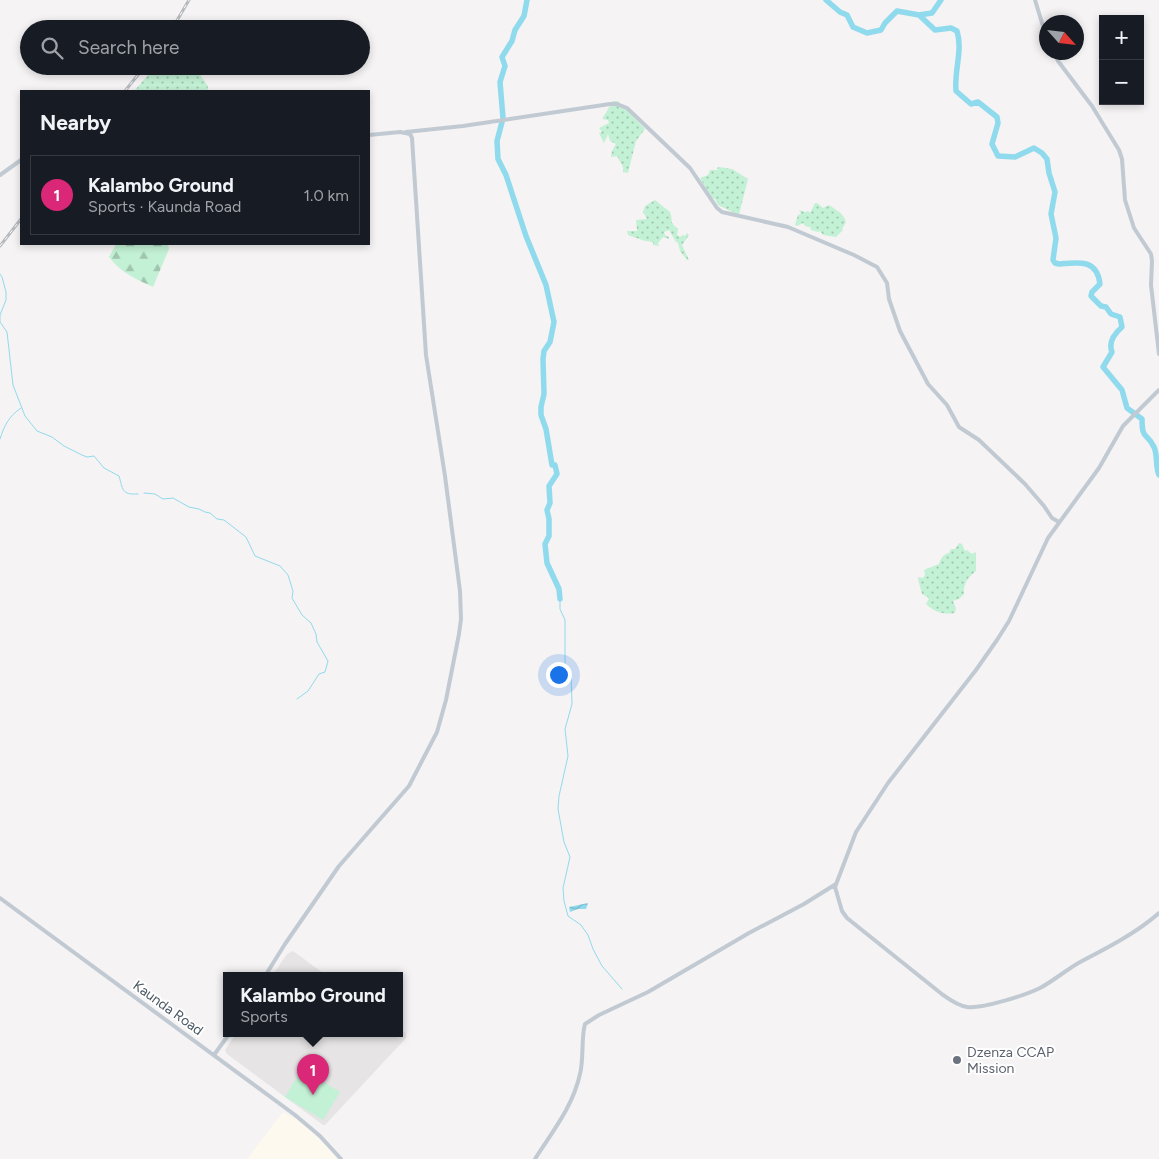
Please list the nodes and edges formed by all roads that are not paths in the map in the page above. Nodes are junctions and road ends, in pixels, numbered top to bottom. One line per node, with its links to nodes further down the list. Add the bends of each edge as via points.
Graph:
1 (1035, 0): 2 (street)
2 (1040, 15)
3 (1057, 60): 8 (street, via 1092,106 1119,150 1125,200 1134,228 1151,254)
4 (406, 132): 5 (street); 10 (street, via 610,104 627,108 690,168 722,212 788,227 877,267 886,283 900,331 928,384 947,406 959,427 980,440); 14 (street, via 412,138 426,355 460,591 459,634 438,732 413,779 339,866)
5 (370, 135)
6 (20, 161): 7 (street)
7 (0, 176)
8 (1159, 354)
9 (1159, 390): 10 (street, via 1123,426 1099,468)
10 (1058, 522): 11 (street, via 997,640 888,783 860,826)
11 (836, 884): 13 (street, via 846,918 952,1002 967,1007 1038,989); 18 (street, via 648,992 599,1014 585,1024 582,1064 573,1097)
12 (0, 898): 16 (street, Kaunda Road)
13 (1159, 913)
14 (268, 972)
15 (227, 1037): 16 (street)
16 (214, 1055): 17 (street, Kaunda Road, via 314,1130)
17 (341, 1159)
18 (535, 1159)

